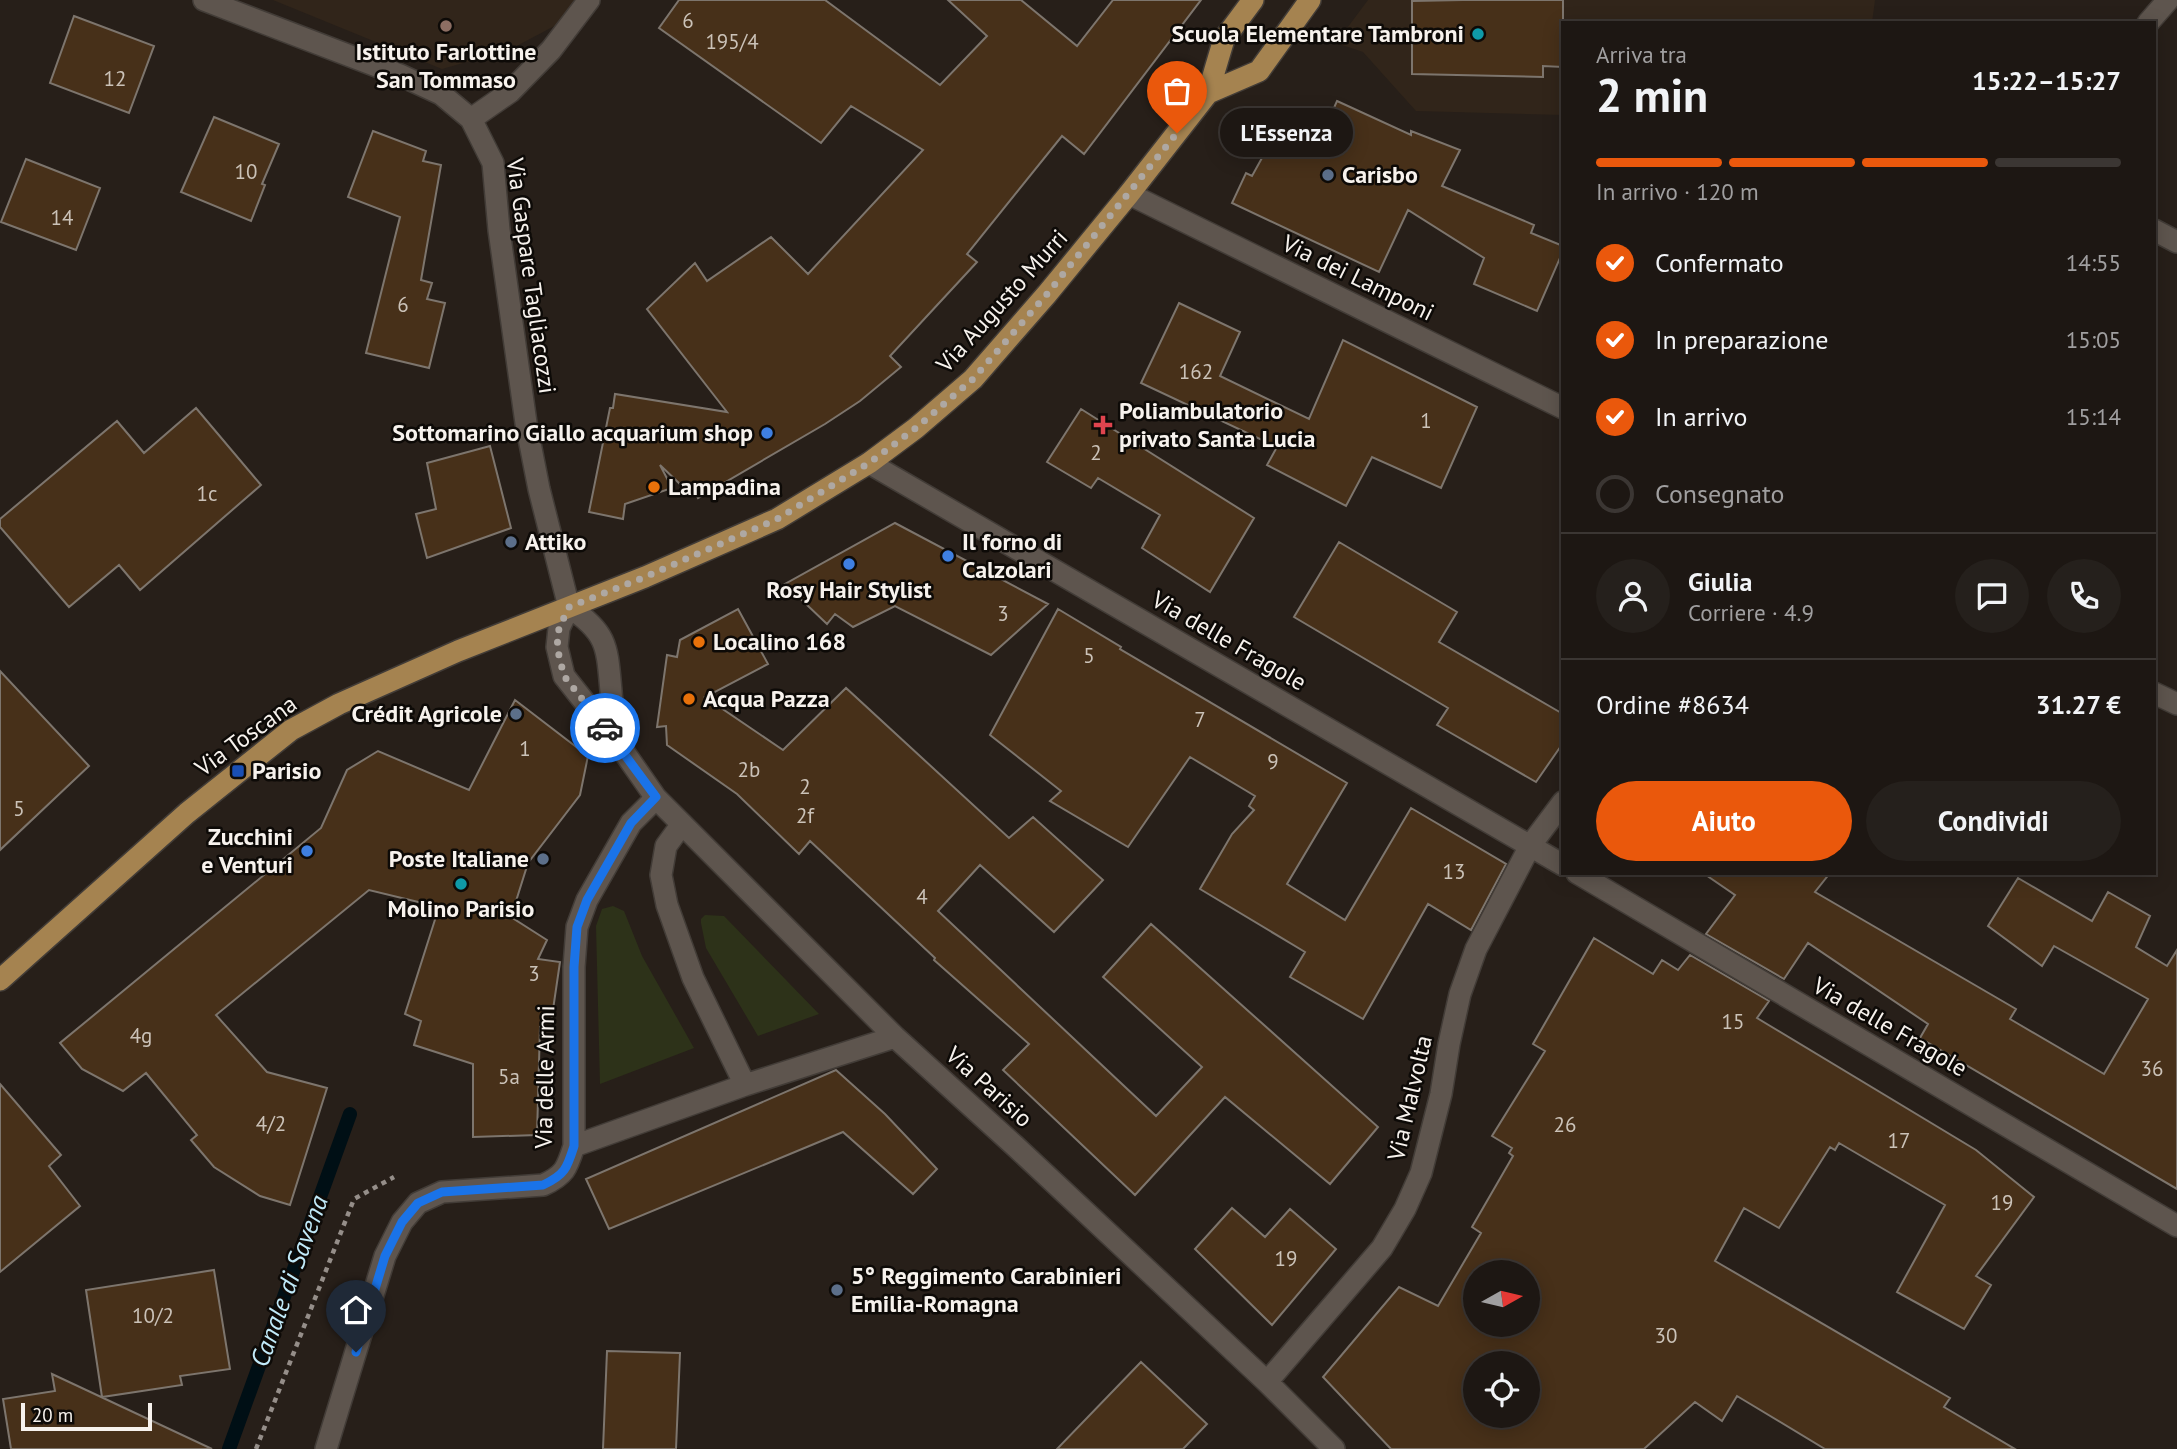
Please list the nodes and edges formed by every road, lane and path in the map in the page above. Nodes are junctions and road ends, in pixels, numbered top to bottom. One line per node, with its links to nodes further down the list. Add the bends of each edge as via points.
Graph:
1 (204, 0): 8 (street, Via Gaspare Tagliacozzi, via 441,94)
2 (589, 0): 8 (street, via 551,50 510,92)
3 (1253, 0): 7 (main road, Via Augusto Murri, via 1224,39)
4 (1310, 0): 7 (main road, Via Augusto Murri, via 1259,71)
5 (2168, 0): 6 (street)
6 (2150, 21)
7 (1208, 93): 9 (main road, Via Augusto Murri)
8 (471, 119): 14 (street, Via Gaspare Tagliacozzi, via 493,163 526,423)
9 (1129, 194): 12 (street, Via dei Lamponi); 13 (main road, Via Augusto Murri, via 973,379)
10 (2156, 231): 11 (street)
11 (2177, 242)
12 (1561, 407)
13 (869, 463): 14 (main road, Via Augusto Murri, via 777,519); 21 (street, Via delle Fragole)
14 (569, 607): 17 (street, Via Parisio, via 598,631 604,642); 17 (street, Via Parisio, via 559,628 557,647 564,676); 24 (main road, Via Toscana, via 458,651 290,730 187,813)
15 (2156, 694): 16 (street)
16 (2177, 704)
17 (624, 752): 18 (street, Via Parisio)
18 (656, 797): 20 (street, Via Parisio); 27 (street, Via delle Armi, via 631,823 587,900 577,927)
19 (1561, 805): 21 (street, Via Malvolta)
20 (682, 824): 25 (street, Via Parisio); 26 (street, via 666,846 661,875 667,905 693,978)
21 (1530, 846): 22 (street, Via delle Fragole); 30 (street, Via Malvolta, via 1476,949 1460,994 1425,1160 1405,1209 1382,1248)
22 (1561, 864)
23 (1580, 875): 29 (street, Via delle Fragole)
24 (0, 980)
25 (895, 1037): 26 (street); 30 (street, Via Parisio)
26 (745, 1085): 27 (street)
27 (574, 1146): 28 (street, Via delle Armi, via 568,1167 543,1185)
28 (442, 1192): 31 (path, via 395,1176 354,1199); 32 (street, Via delle Armi, via 418,1203 402,1222 385,1256)
29 (2177, 1226)
30 (1267, 1382): 33 (street, Via Parisio)
31 (256, 1449)
32 (326, 1449)
33 (1334, 1449)

